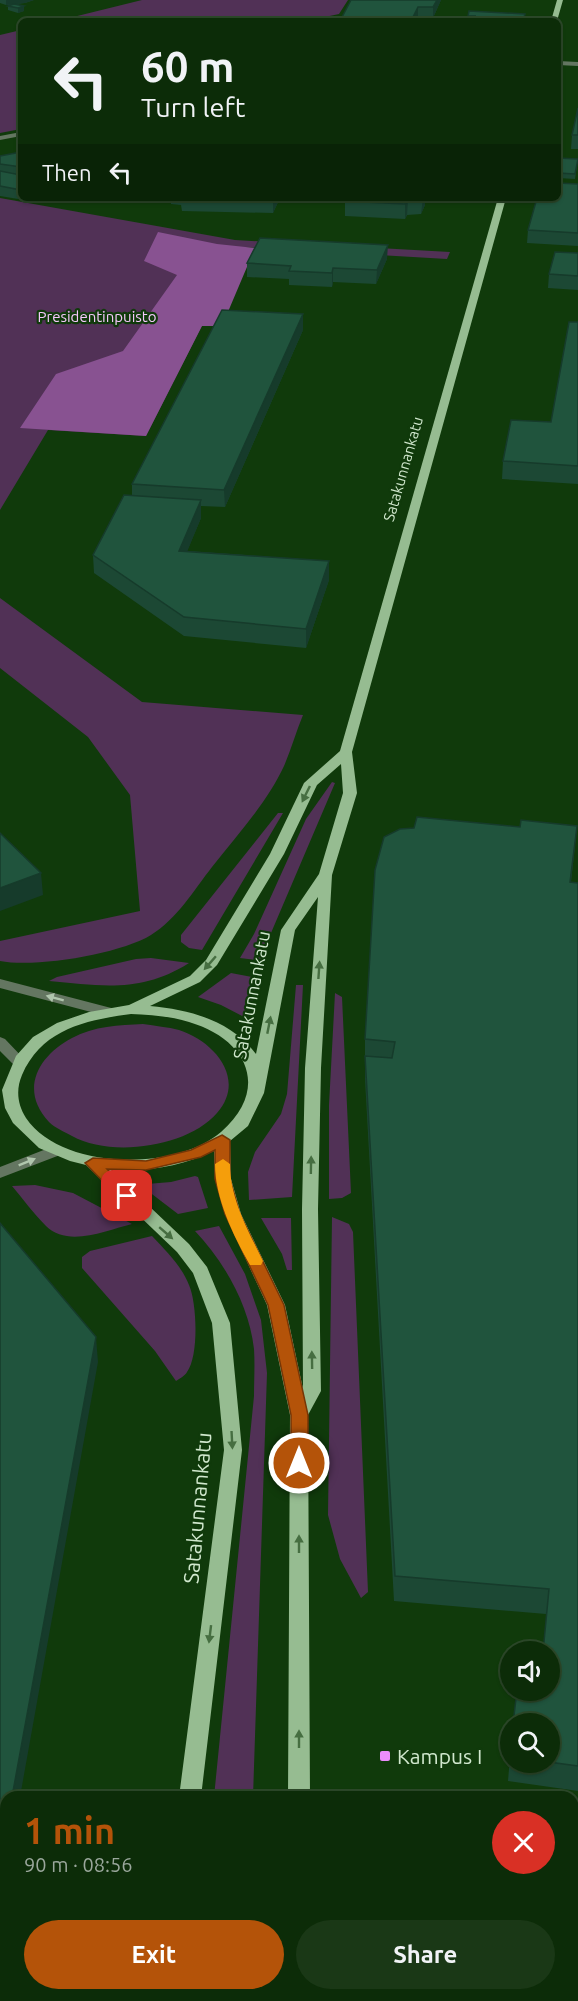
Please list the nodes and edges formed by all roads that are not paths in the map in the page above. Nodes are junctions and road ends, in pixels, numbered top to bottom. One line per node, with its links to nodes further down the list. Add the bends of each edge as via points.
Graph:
1 (560, 0): 2 (main road)
2 (555, 18)
3 (561, 63): 4 (street)
4 (578, 64)
5 (18, 135): 6 (street)
6 (0, 138)
7 (501, 201): 8 (main road, Satakunnankatu)
8 (346, 752): 9 (main road, Satakunnankatu, via 350,794); 11 (main road, Satakunnankatu, one-way to 11, via 311,783 277,854 212,962 195,979)
9 (326, 874): 15 (main road, Satakunnankatu, one-way to 9, via 288,930); 21 (main road, one-way to 9, via 312,1391 313,1068)
10 (0, 983): 12 (street, one-way to 10)
11 (131, 1009): 12 (main road); 15 (main road, via 162,1010 196,1018 227,1033 250,1056)
12 (110, 1012): 14 (main road, via 57,1028 27,1050)
13 (0, 1042): 14 (street)
14 (20, 1063): 16 (main road)
15 (258, 1082): 17 (main road, via 254,1105 240,1125)
16 (5, 1089): 18 (main road, via 13,1113 32,1137)
17 (222, 1140): 19 (main road, via 196,1154 146,1166); 21 (main road, via 223,1179 233,1214 276,1305)
18 (54, 1151): 19 (main road); 20 (street, one-way to 18)
19 (93, 1163): 22 (main road, Satakunnankatu, one-way to 22, via 183,1248 201,1271 221,1323 232,1450)
20 (0, 1173)
21 (299, 1415): 23 (main road, one-way to 21)
22 (191, 1791)
23 (299, 1791)

